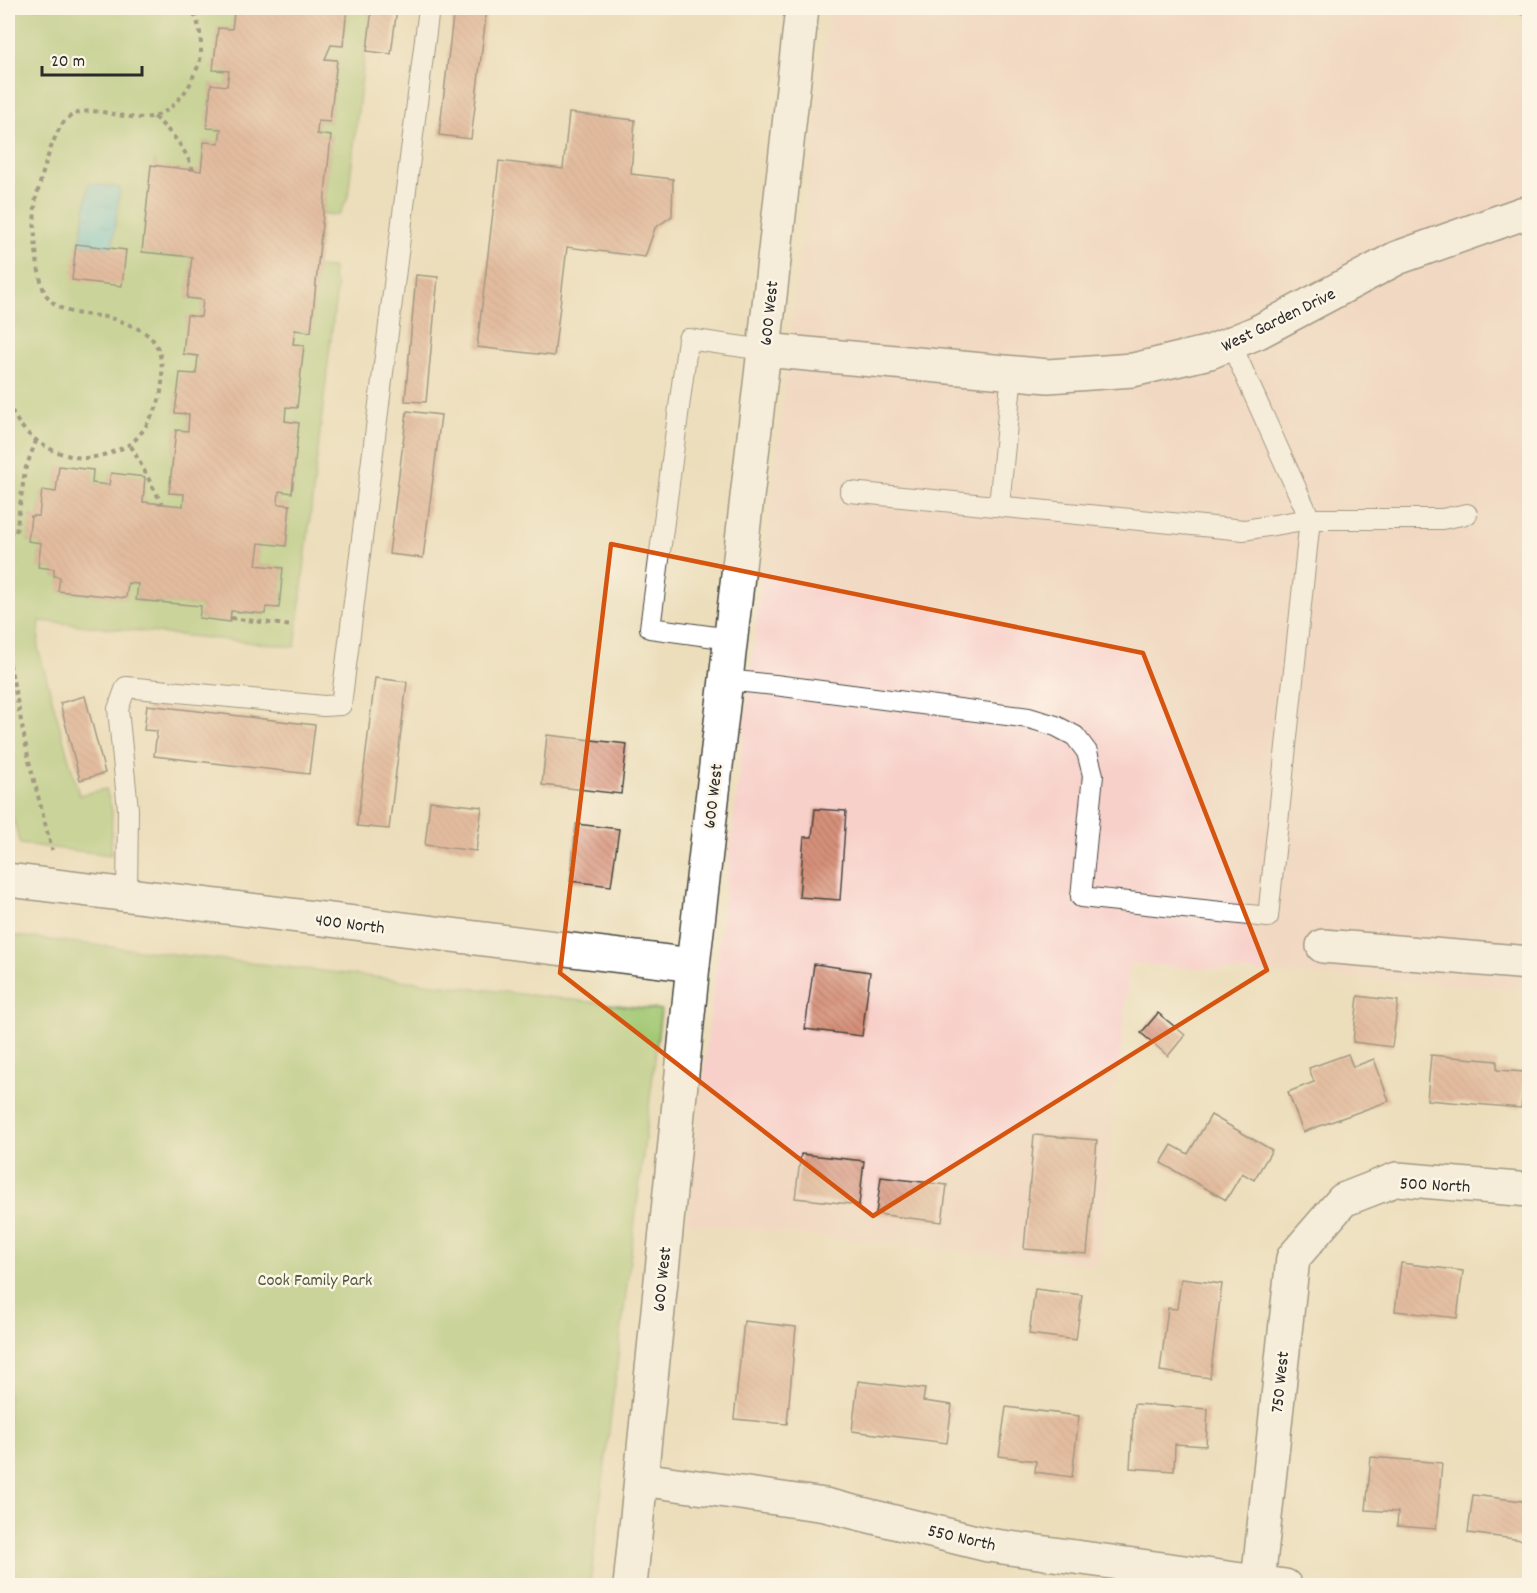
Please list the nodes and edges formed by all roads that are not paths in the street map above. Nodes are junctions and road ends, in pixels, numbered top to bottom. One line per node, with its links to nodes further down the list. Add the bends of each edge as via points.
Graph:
1 (429, 8): 14 (lane, via 341,705 126,687 118,709 128,809)
2 (802, 8): 5 (street, 600 West)
3 (1527, 222): 4 (street, West Garden Drive, via 1398,258)
4 (1231, 344): 6 (street, West Garden Drive, via 1134,370 1048,376); 10 (lane)
5 (764, 350): 6 (street, West Garden Drive); 11 (street, 600 West); 11 (lane, via 688,339 650,628)
6 (1012, 373): 8 (lane)
7 (850, 492): 8 (lane)
8 (999, 506): 10 (lane, via 1244,530)
9 (1467, 514): 10 (lane, via 1442,519)
10 (1310, 519): 12 (lane, via 1268,917 1082,897 1094,775 1087,753 1075,736 1056,726 1018,716)
11 (730, 639): 12 (street, 600 West)
12 (726, 681): 17 (street, 600 West)
13 (8, 880): 14 (street, 400 North)
14 (127, 896): 17 (street, 400 North)
15 (1323, 946): 16 (street)
16 (1530, 963)
17 (693, 965): 20 (street, 600 West)
18 (1530, 1190): 19 (street, 500 North, via 1397,1179)
19 (1343, 1200): 21 (street, 750 West, via 1293,1258)
20 (641, 1479): 21 (street, 550 North, via 825,1505 988,1545); 22 (street, 600 West)
21 (1271, 1584)
22 (630, 1586)

